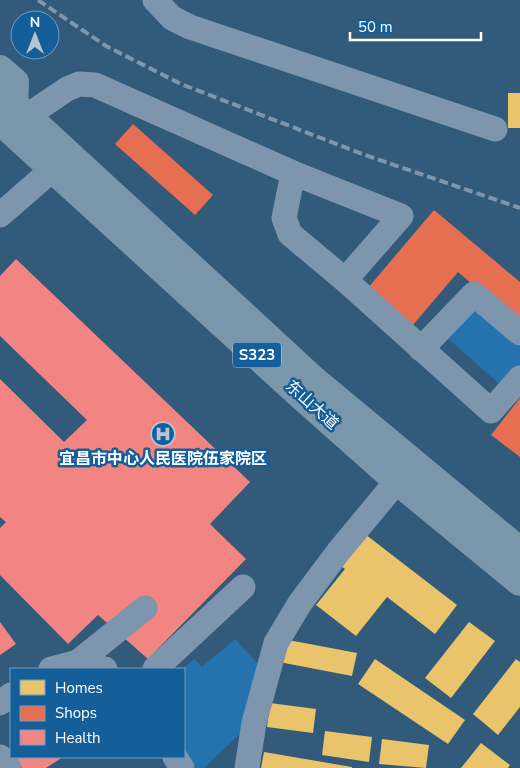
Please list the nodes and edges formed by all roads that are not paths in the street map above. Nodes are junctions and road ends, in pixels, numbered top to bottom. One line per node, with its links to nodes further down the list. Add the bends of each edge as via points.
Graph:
1 (155, 0): 4 (street, via 172,18 190,27)
2 (0, 69): 3 (main road, via 15,82)
3 (8, 115): 5 (main road, 东山大道 / S323); 6 (street, via 79,84 95,85); 13 (main road, 东山大道 / S323, via 314,380)
4 (495, 129)
5 (52, 169): 7 (street); 12 (main road, 东山大道 / S323)
6 (293, 173): 8 (street, via 284,218 290,234); 8 (street, via 401,216)
7 (0, 215)
8 (345, 280): 10 (street)
9 (520, 333): 10 (street, via 474,294)
10 (421, 348): 11 (street, via 491,411)
11 (520, 378)
12 (397, 481): 14 (main road, 东山大道 / S323); 23 (street, via 322,573 276,643 254,723)
13 (520, 551)
14 (520, 582)
15 (243, 587): 20 (street)
16 (144, 608): 17 (street)
17 (78, 662): 18 (street); 19 (street)
18 (55, 668)
19 (101, 668)
20 (155, 668)
21 (0, 757): 22 (street)
22 (9, 768)
23 (247, 768)

